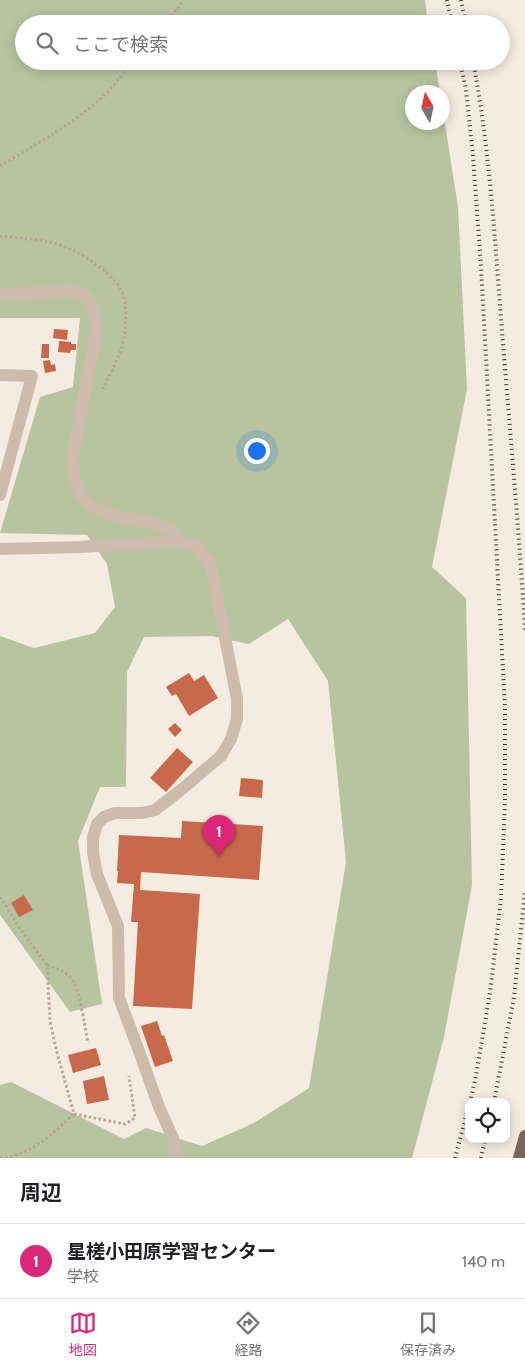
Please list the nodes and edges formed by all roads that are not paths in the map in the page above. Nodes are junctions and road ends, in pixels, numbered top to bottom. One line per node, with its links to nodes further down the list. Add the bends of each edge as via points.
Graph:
1 (0, 294): 4 (street, via 74,291 87,298 92,305 96,332 72,461 75,480 81,495 91,506 115,516 171,529)
2 (0, 375): 3 (street, via 32,376)
3 (0, 495)
4 (179, 541): 5 (street); 7 (street, via 197,546 209,563 237,699 237,719 221,756 181,790 155,810 104,816 93,838 97,874 118,926 119,998 158,1107 173,1138)
5 (0, 549)
6 (525, 1136): 8 (main road)
7 (177, 1158)
8 (520, 1158)

